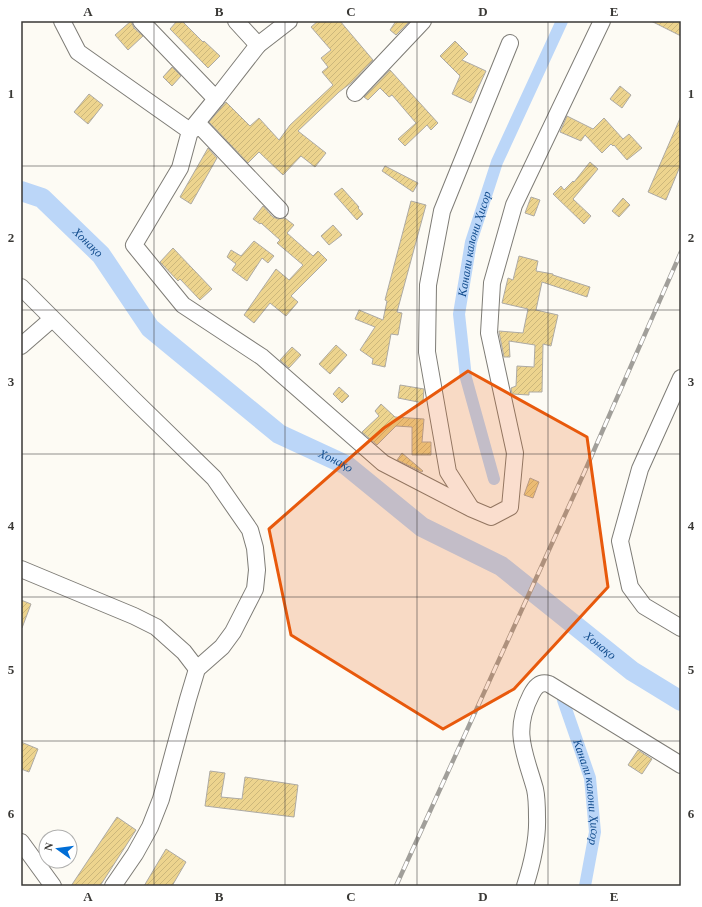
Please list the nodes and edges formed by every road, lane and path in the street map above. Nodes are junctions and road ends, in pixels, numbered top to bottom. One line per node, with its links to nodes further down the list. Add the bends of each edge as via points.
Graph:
1 (62, 21): 11 (street, via 78,52)
2 (141, 21): 10 (street)
3 (236, 21): 8 (street)
4 (289, 21): 8 (street)
5 (423, 21): 9 (street)
6 (602, 21): 17 (street, via 514,205 492,283 489,333 515,453 510,508 491,517)
7 (510, 43): 17 (street, via 442,210 428,285 428,352 448,472)
8 (258, 45): 10 (street)
9 (355, 93)
10 (216, 99): 11 (street)
11 (190, 131): 12 (street, via 200,126); 17 (street, via 180,168 134,245 183,306 262,357 383,463)
12 (280, 210)
13 (21, 287): 14 (street)
14 (52, 319): 15 (street); 20 (street, via 214,478 250,530 256,556 255,589 233,632 222,647)
15 (21, 346)
16 (681, 378): 19 (street, via 640,469 620,541 630,587 644,606)
17 (472, 509)
18 (21, 569): 20 (street, via 134,616 156,628 184,652)
19 (681, 628)
20 (197, 669): 24 (street, via 161,799 150,827)
21 (681, 765): 25 (street, via 549,684 540,684 534,689 526,704 520,725 527,766 535,791 537,818 536,840)
22 (21, 842): 23 (street)
23 (53, 886)
24 (113, 886)
25 (525, 886)

